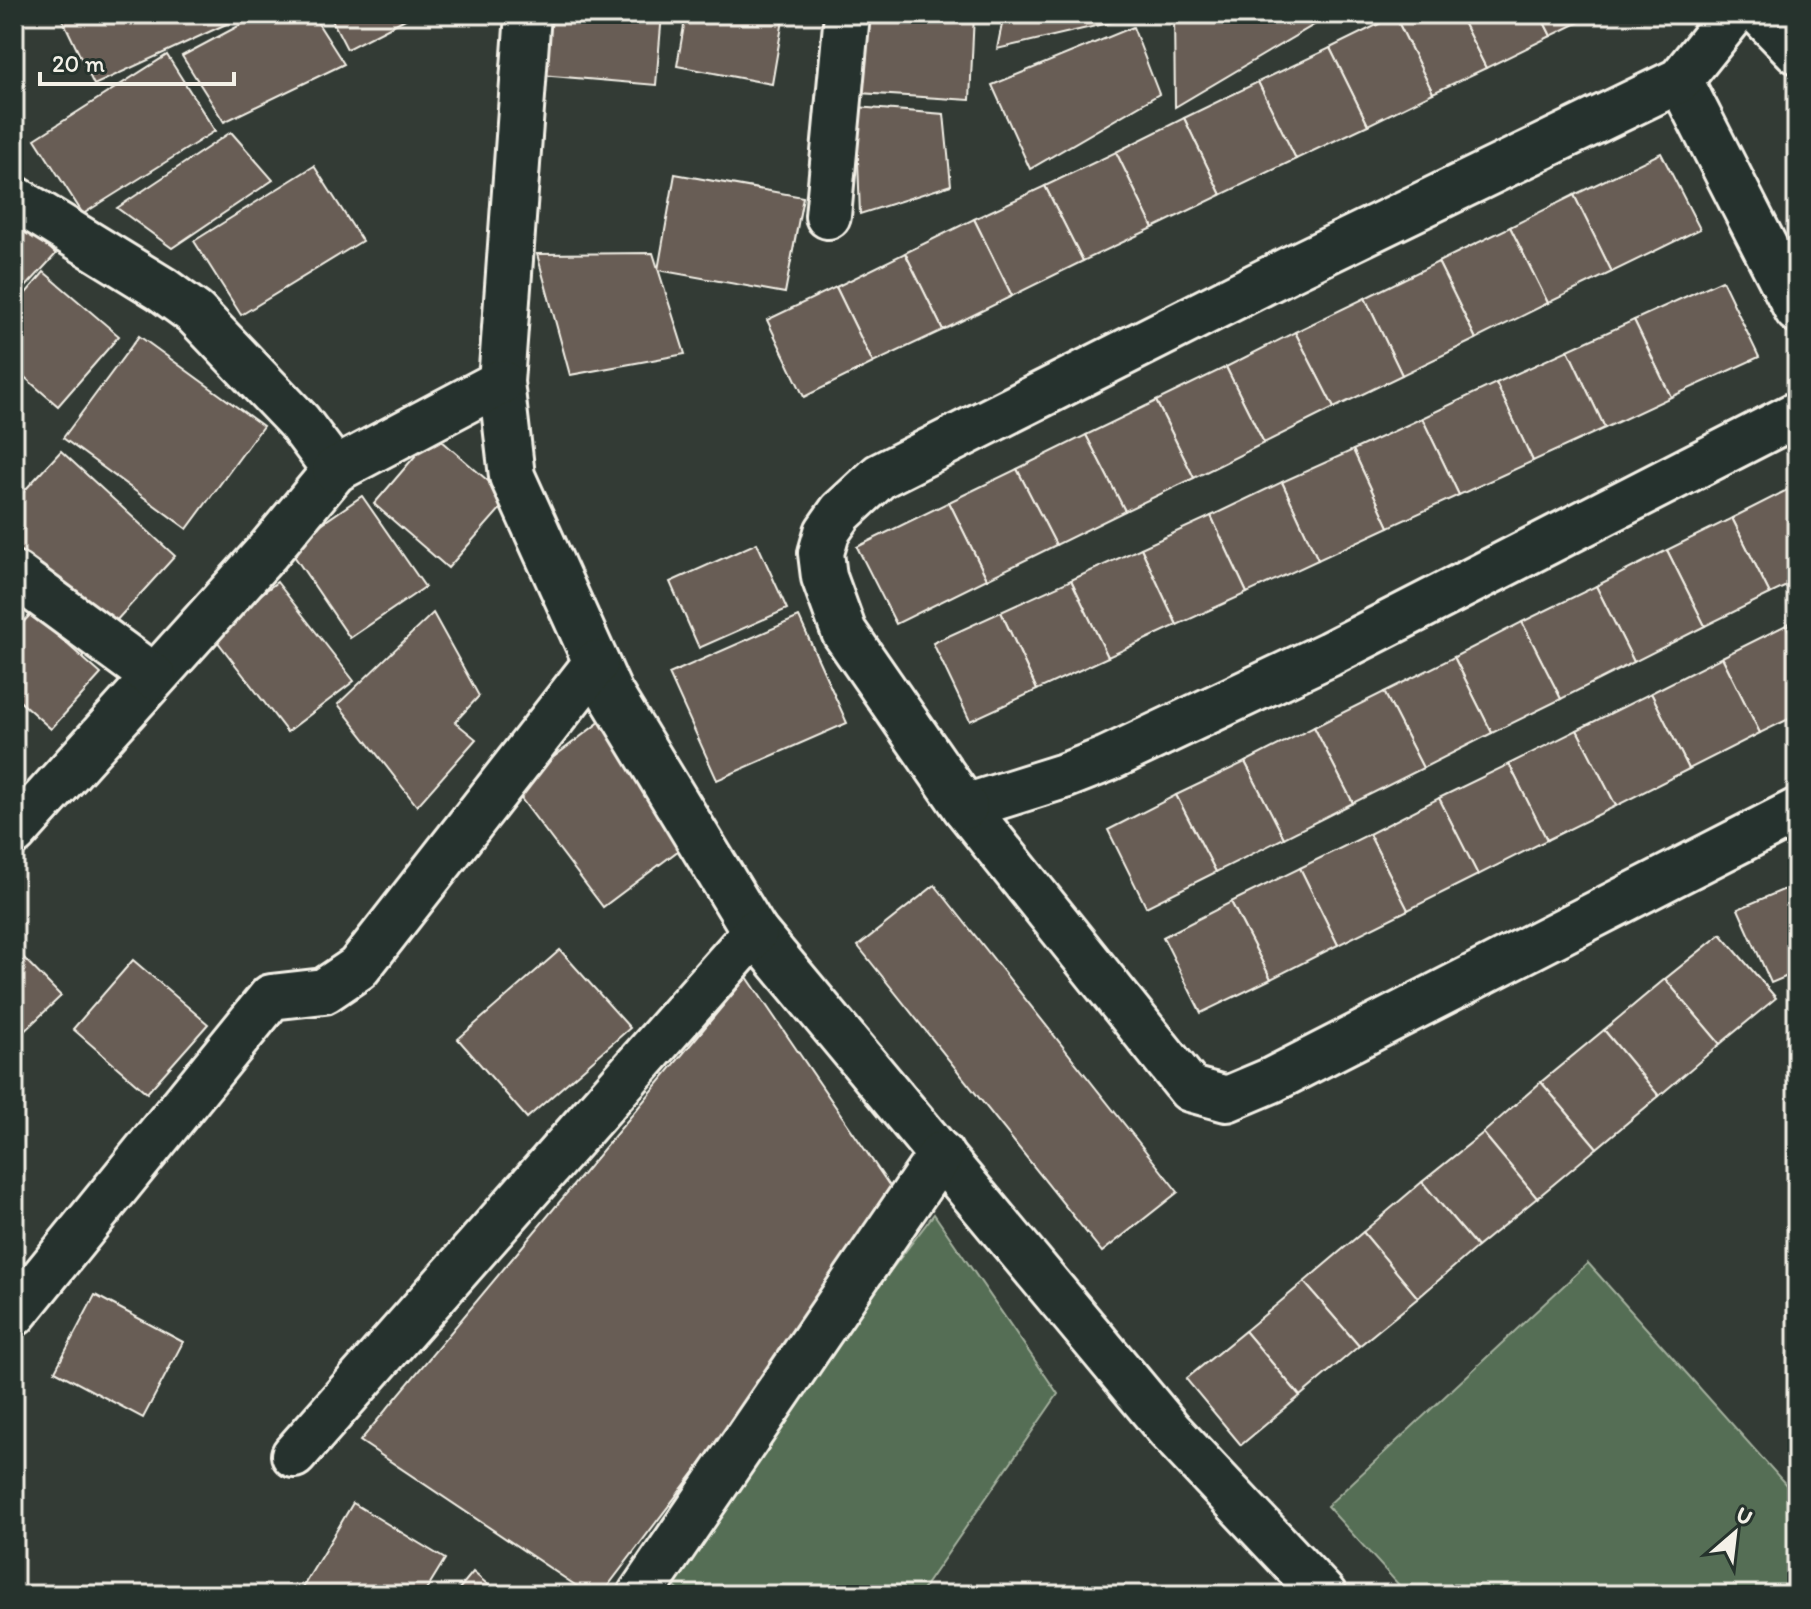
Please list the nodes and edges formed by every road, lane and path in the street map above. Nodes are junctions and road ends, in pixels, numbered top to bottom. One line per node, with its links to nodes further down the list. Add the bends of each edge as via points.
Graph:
1 (528, 14): 10 (street)
2 (847, 14): 8 (street)
3 (1733, 14): 6 (street)
4 (1761, 14): 5 (street)
5 (1797, 51)
6 (1680, 80): 9 (street); 16 (street, via 880,476 841,512 821,553 844,632)
7 (14, 198): 12 (street, via 195,313 299,422)
8 (828, 216)
9 (1797, 310)
10 (501, 382): 12 (street); 14 (street, via 512,476)
11 (1797, 414): 16 (street, via 1329,654 1107,759)
12 (335, 470): 15 (street)
13 (14, 574): 15 (street)
14 (596, 663): 19 (street); 21 (street, via 358,968 324,991 271,997)
15 (154, 677): 18 (street)
16 (965, 807): 17 (street, via 1190,1089 1227,1099)
17 (1797, 811)
18 (14, 833)
19 (755, 932): 20 (street); 22 (street)
20 (941, 1154): 23 (street); 24 (street, via 1170,1431)
21 (14, 1314)
22 (294, 1455)
23 (640, 1595)
24 (1324, 1595)

